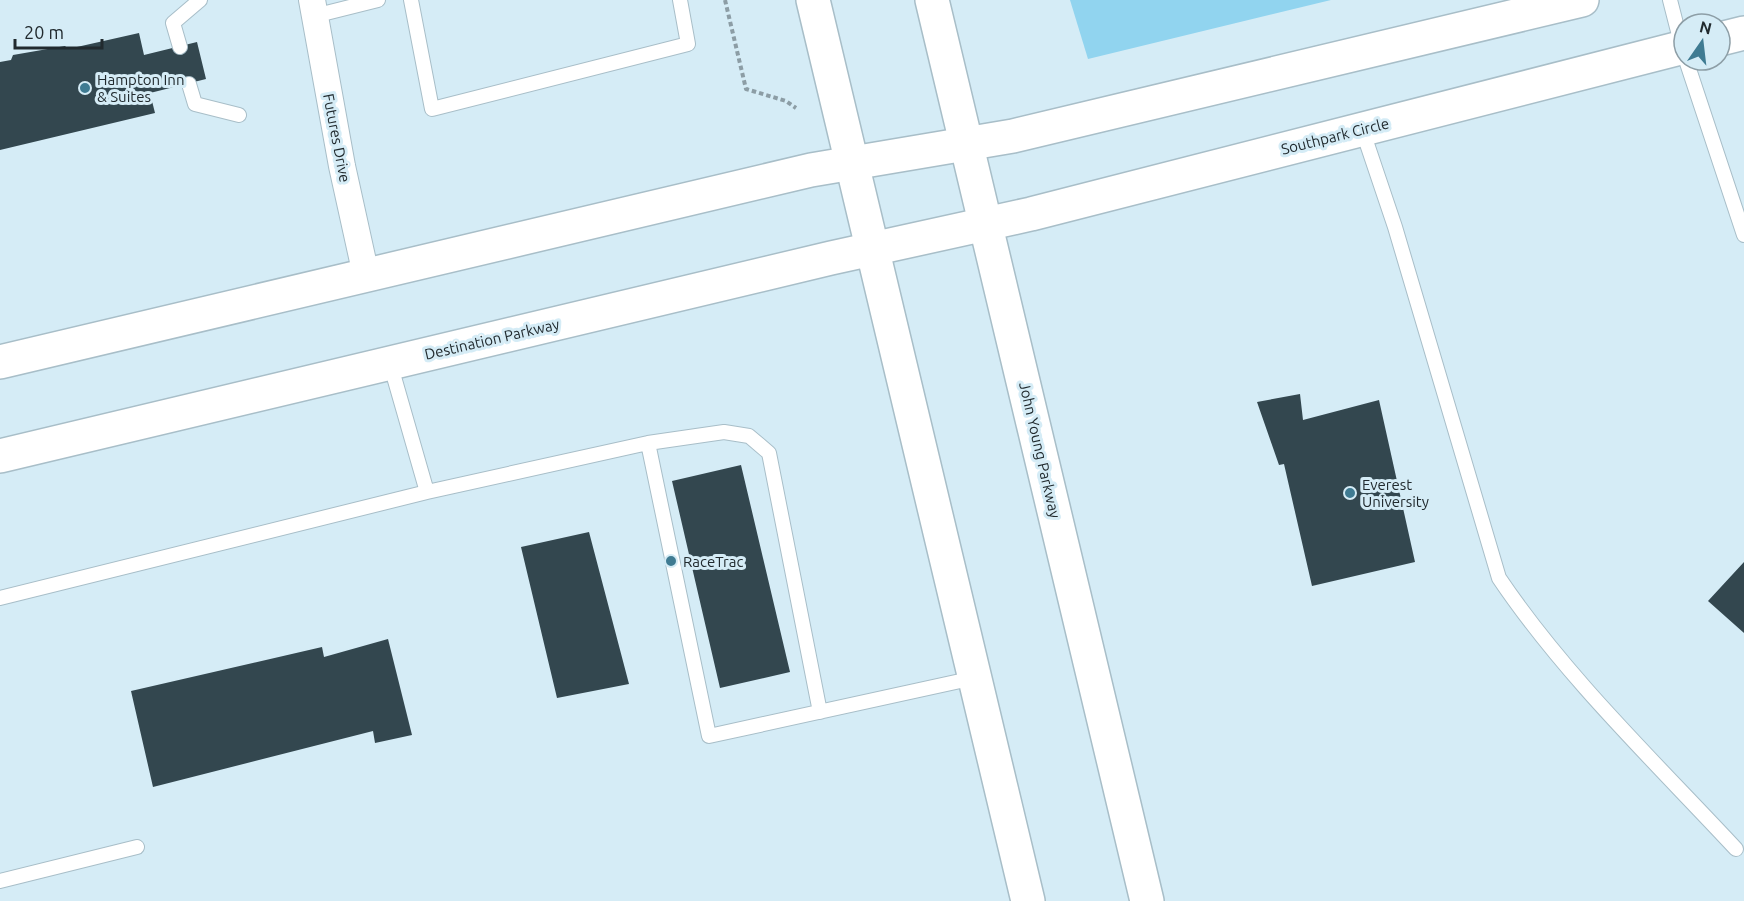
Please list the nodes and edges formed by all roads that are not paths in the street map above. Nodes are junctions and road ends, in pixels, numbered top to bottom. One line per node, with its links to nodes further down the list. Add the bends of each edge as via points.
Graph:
1 (200, 0): 9 (lane, via 173,23)
2 (378, 0): 8 (lane)
3 (411, 0): 4 (lane, via 432,109 688,44)
4 (680, 0)
5 (813, 0): 16 (main road)
6 (932, 0): 15 (main road, John Young Parkway)
7 (1582, 0): 15 (main road)
8 (313, 8): 20 (street, Futures Drive)
9 (180, 47)
10 (1672, 55): 14 (main road, Southpark Circle)
11 (1691, 72): 18 (lane)
12 (189, 84): 13 (lane, via 195,104)
13 (238, 115)
14 (1362, 129): 17 (main road, Southpark Circle); 30 (lane, via 1499,578 1520,610 1601,704)
15 (966, 144): 16 (main road); 17 (main road, John Young Parkway)
16 (852, 163): 19 (main road); 20 (main road)
17 (985, 224): 19 (main road, Destination Parkway); 33 (main road, John Young Parkway)
18 (1744, 235)
19 (872, 249): 22 (main road, Destination Parkway); 27 (main road)
20 (366, 275): 21 (main road)
21 (0, 362)
22 (390, 363): 24 (main road, Destination Parkway); 25 (lane)
23 (648, 443): 25 (lane); 28 (lane, via 724,432 749,436 769,453); 28 (lane, via 709,736)
24 (0, 456)
25 (427, 492): 26 (lane)
26 (0, 598)
27 (974, 678): 28 (lane); 32 (main road)
28 (820, 712)
29 (137, 847): 31 (lane)
30 (1736, 849)
31 (0, 881)
32 (1028, 901)
33 (1147, 901)

